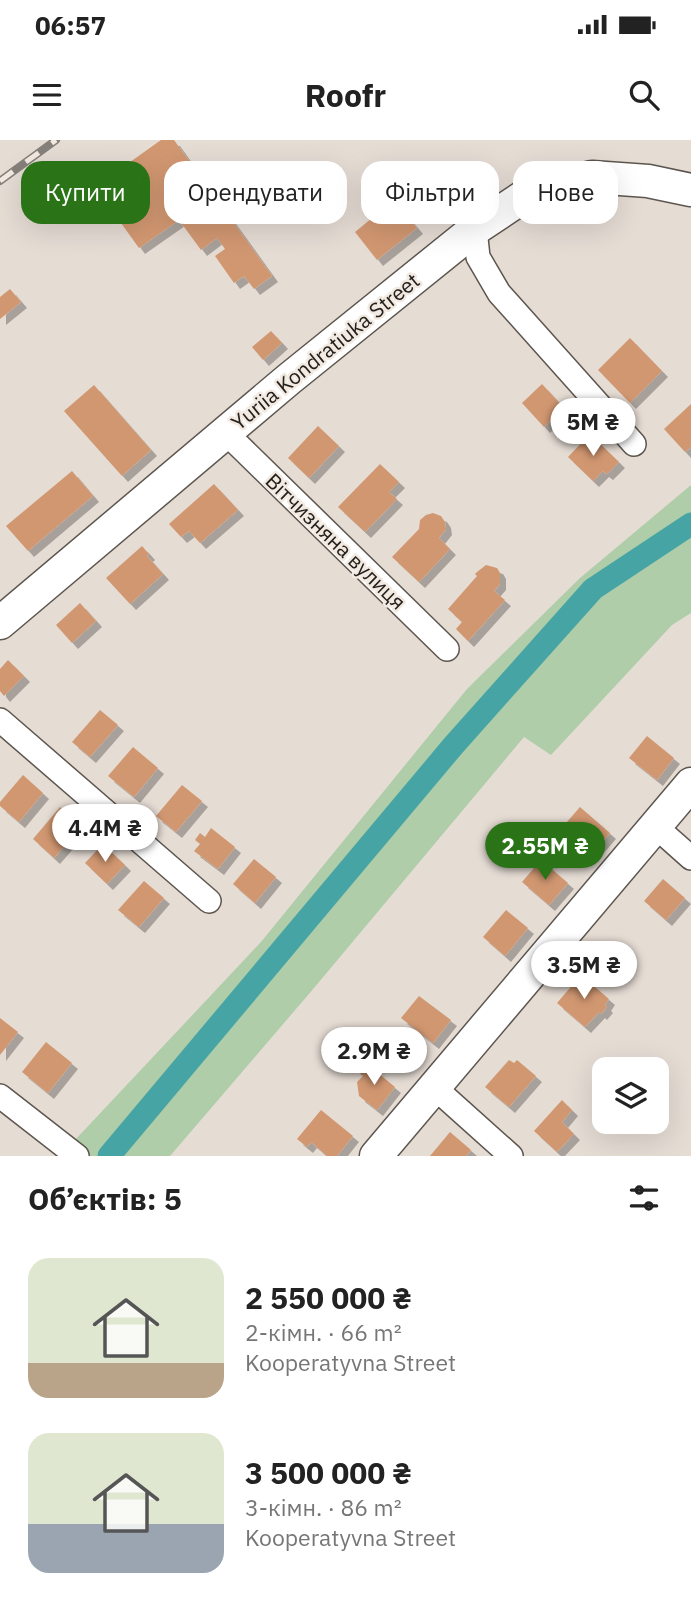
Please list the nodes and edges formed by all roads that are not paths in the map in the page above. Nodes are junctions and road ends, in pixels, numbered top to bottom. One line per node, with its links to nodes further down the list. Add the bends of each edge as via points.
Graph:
1 (691, 190): 2 (street, Yuriia Kondratiuka Street, via 592,177 526,195)
2 (475, 229): 3 (street, Yuriia Kondratiuka Street); 4 (street, via 478,257 499,293)
3 (225, 432): 5 (street, Yuriia Kondratiuka Street); 6 (street, Вітчизняна вулиця)
4 (634, 444)
5 (0, 623)
6 (447, 649)
7 (0, 719): 11 (street)
8 (691, 784): 9 (street)
9 (655, 825): 10 (street); 12 (street)
10 (691, 858)
11 (209, 901)
12 (434, 1087): 15 (street); 16 (street)
13 (0, 1096): 14 (street)
14 (77, 1156)
15 (376, 1156)
16 (511, 1156)

